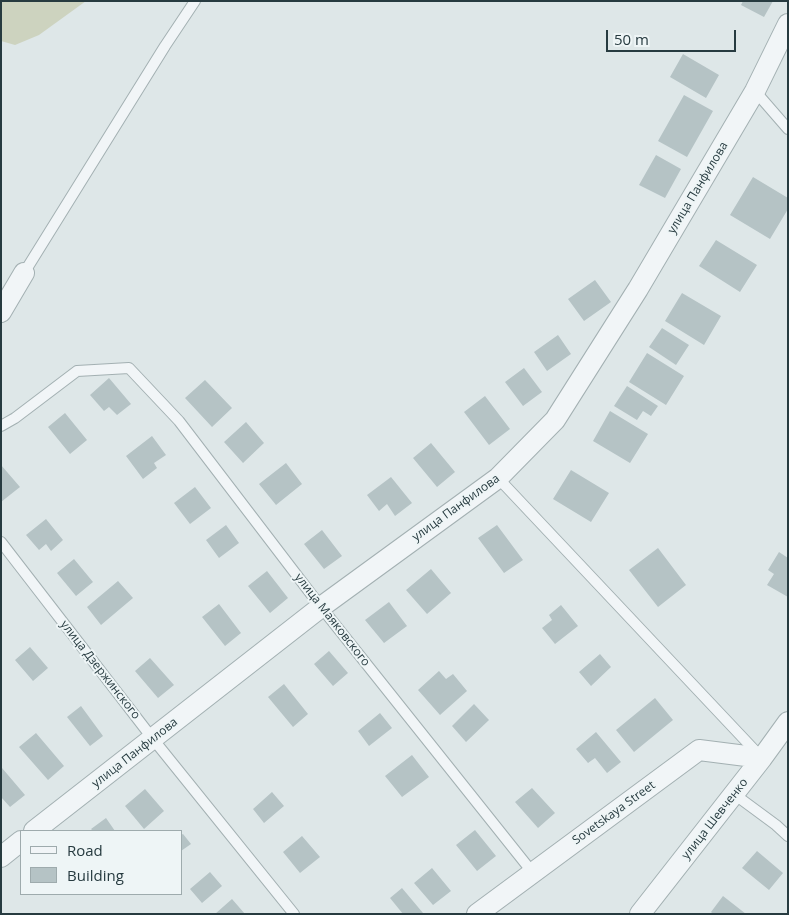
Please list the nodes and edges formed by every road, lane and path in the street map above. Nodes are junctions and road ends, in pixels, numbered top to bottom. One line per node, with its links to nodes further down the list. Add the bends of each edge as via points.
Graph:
1 (195, 1): 5 (lane)
2 (788, 24): 3 (street, улица Панфилова)
3 (755, 91): 4 (lane); 8 (street, улица Панфилова, via 555,420)
4 (788, 129)
5 (24, 273): 6 (street)
6 (1, 312)
7 (1, 426): 10 (lane, улица Маяковского, via 76,371 129,368 179,421)
8 (498, 478): 10 (street, улица Панфилова); 13 (lane)
9 (1, 542): 12 (lane, улица Дзержинского)
10 (321, 606): 12 (street, улица Панфилова); 19 (lane, улица Маяковского)
11 (788, 722): 13 (street, улица Шевченко)
12 (153, 739): 15 (street, улица Панфилова); 20 (lane, улица Дзержинского)
13 (762, 758): 14 (street, улица Шевченко); 19 (street, Sovetskaya Street, via 699,750)
14 (734, 794): 16 (lane); 22 (street, улица Шевченко)
15 (35, 830)
16 (788, 836)
17 (20, 842): 18 (street)
18 (1, 857)
19 (533, 873): 21 (street, Sovetskaya Street)
20 (294, 914)
21 (477, 914)
22 (640, 914)

